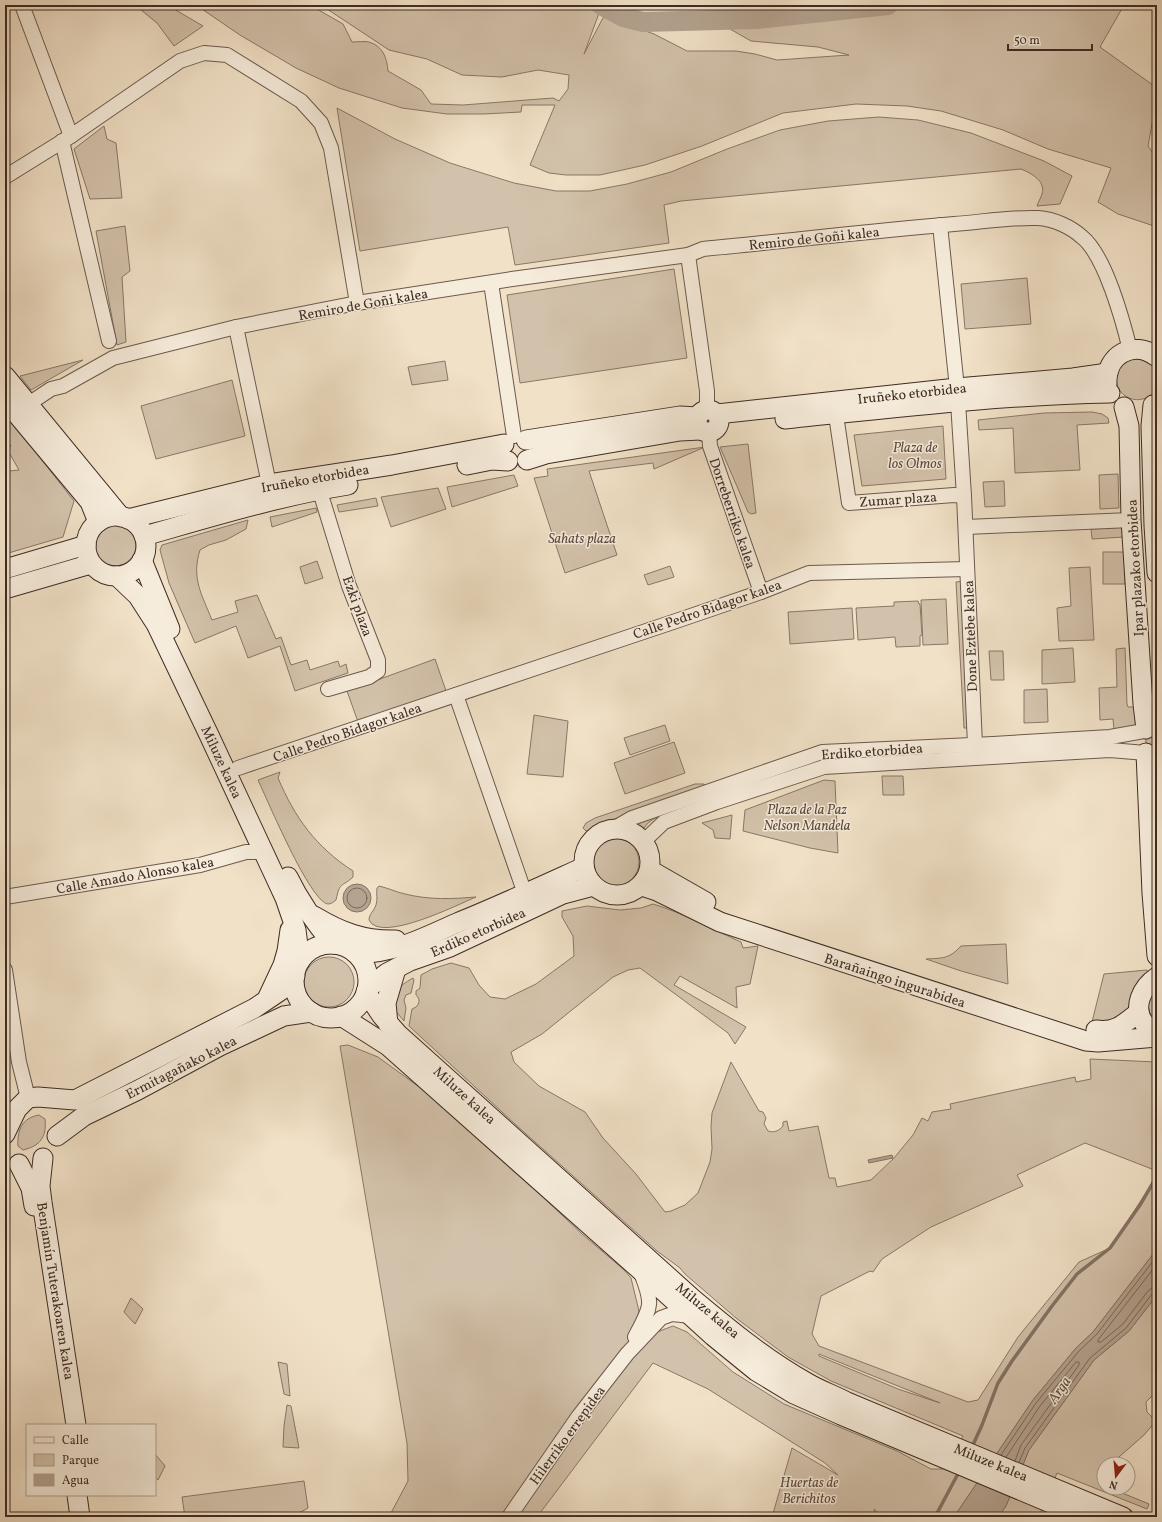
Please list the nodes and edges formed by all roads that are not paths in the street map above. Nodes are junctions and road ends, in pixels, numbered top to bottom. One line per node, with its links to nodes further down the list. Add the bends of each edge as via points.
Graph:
1 (22, 5): 2 (street)
2 (66, 139): 3 (street); 7 (street, via 180,61 204,53 227,55 301,101 321,123 331,148); 9 (street)
3 (5, 177)
4 (940, 225): 5 (street, Remiro de Goñi kalea, via 703,249); 10 (street, Remiro de Goñi kalea, via 1040,218 1072,229 1084,237 1094,249 1107,276); 16 (street)
5 (688, 255): 6 (street, Remiro de Goñi kalea); 22 (street, via 707,391)
6 (491, 283): 7 (street, Remiro de Goñi kalea); 24 (street)
7 (357, 303): 8 (street, Remiro de Goñi kalea)
8 (236, 327): 14 (street, Remiro de Goñi kalea, via 113,358); 25 (street)
9 (109, 341)
10 (1130, 350): 11 (main road, via 1141,349); 12 (main road, via 1116,358)
11 (1157, 357)
12 (1108, 373): 15 (main road); 16 (main road, Iruñeko etorbidea)
13 (5, 376): 19 (main road)
14 (62, 386): 19 (street, Remiro de Goñi kalea, via 51,389); 23 (street, Remiro de Goñi kalea, via 46,405)
15 (1110, 393): 16 (main road, Iruñeko etorbidea); 20 (main road)
16 (957, 395): 21 (main road, Iruñeko etorbidea); 22 (main road, Iruñeko etorbidea); 27 (street, Done Eztebe kalea)
17 (5, 400): 30 (main road, via 90,502)
18 (1155, 404): 20 (main road, via 1134,410); 38 (main road, Ipar plazako etorbidea, via 1151,426)
19 (27, 405): 23 (main road)
20 (1124, 407): 29 (main road, Ipar plazako etorbidea, via 1129,426)
21 (836, 415): 22 (main road, Iruñeko etorbidea, via 736,424); 27 (street, Zumar plaza, via 849,503)
22 (708, 422): 24 (main road, Iruñeko etorbidea, via 680,416); 24 (main road, Iruñeko etorbidea, via 680,431 553,453 519,464 515,464); 41 (street, Dorreberriko kalea, via 710,446)
23 (46, 427): 28 (main road)
24 (513, 445): 25 (main road, Iruñeko etorbidea); 26 (main road, Iruñeko etorbidea, via 492,460)
25 (269, 484): 28 (main road, Iruñeko etorbidea)
26 (316, 490): 32 (main road, Iruñeko etorbidea); 42 (street, Ezki plaza, via 322,498 350,586 378,660 378,670 369,677)
27 (964, 496): 31 (street, Done Eztebe kalea)
28 (124, 518): 30 (main road, via 113,517); 32 (main road, via 135,523)
29 (1131, 520): 31 (street); 44 (main road, Ipar plazako etorbidea)
30 (98, 522): 33 (main road, via 92,528)
31 (966, 527): 37 (street, Done Eztebe kalea)
32 (144, 536): 34 (main road)
33 (86, 545): 35 (main road); 36 (main road)
34 (142, 560): 39 (main road, via 132,572); 47 (main road, Miluze kalea, via 164,617)
35 (91, 564): 39 (main road, via 98,571); 40 (main road)
36 (5, 569)
37 (967, 569): 41 (street, Calle Pedro Bidagor kalea, via 809,573); 45 (street, Done Eztebe kalea)
38 (1157, 573)
39 (117, 576): 50 (main road, Miluze kalea, via 138,596 156,624)
40 (5, 589)
41 (761, 592): 43 (street, Calle Pedro Bidagor kalea)
42 (328, 689)
43 (456, 695): 47 (street, Calle Pedro Bidagor kalea); 54 (street)
44 (1149, 728): 45 (street, Erdiko etorbidea, via 1110,736); 46 (main road, Ipar plazako etorbidea, via 1141,739 1141,744)
45 (975, 745): 48 (street, Erdiko etorbidea, via 822,752 632,818)
46 (1151, 755): 49 (street, Erdiko etorbidea, via 1110,750 824,767 664,822); 60 (main road, via 1152,893)
47 (238, 768): 56 (main road, Miluze kalea, via 290,881)
48 (613, 829): 49 (main road, via 625,829); 51 (main road, via 594,838 584,856)
49 (644, 841): 52 (main road, via 651,860)
50 (265, 852): 55 (street, Calle Amado Alonso kalea, via 246,852 200,865); 56 (main road, Miluze kalea, via 285,898)
51 (584, 867): 53 (main road, via 587,877); 54 (main road, Erdiko etorbidea)
52 (646, 878): 53 (main road, via 633,892 618,896 602,892); 68 (main road, Barañaingo ingurabidea, via 725,911 1080,1027 1099,1030 1120,1027); 71 (main road, Barañaingo ingurabidea, via 657,891 720,922 1086,1041)
53 (594, 886): 62 (main road, Erdiko etorbidea, via 563,894 450,947 410,961)
54 (526, 894): 57 (main road, Erdiko etorbidea)
55 (5, 897)
56 (298, 914): 57 (main road, via 367,939); 58 (main road, Miluze kalea, via 315,924); 61 (main road, Miluze kalea); 66 (main road, via 283,965)
57 (419, 939): 59 (main road, Erdiko etorbidea, via 403,946 367,954)
58 (333, 944): 59 (main road); 61 (main road, via 314,948 306,954)
59 (355, 953): 65 (main road, via 366,969)
60 (1157, 956)
61 (297, 968): 66 (main road, Ermitagañako kalea, via 283,989); 67 (main road, via 295,988 299,1000)
62 (396, 969): 65 (main road, Erdiko etorbidea); 70 (main road, via 386,1003)
63 (5, 970): 72 (street, via 19,1062)
64 (1157, 977): 68 (main road, via 1142,991)
65 (367, 990): 69 (main road, via 358,1006); 70 (main road, Miluze kalea)
66 (266, 1001): 73 (main road, Ermitagañako kalea, via 75,1100)
67 (311, 1012): 69 (main road, via 329,1018); 75 (main road, Ermitagañako kalea, via 284,1016 220,1046 84,1116)
68 (1139, 1012): 71 (main road, via 1147,1028)
69 (341, 1016): 78 (main road, Miluze kalea, via 388,1046)
70 (388, 1024): 83 (main road, Miluze kalea, via 727,1328 807,1383)
71 (1157, 1036)
72 (28, 1098): 73 (main road, Ermitagañako kalea); 74 (main road, via 17,1108)
73 (50, 1098): 75 (main road, via 59,1105 61,1112)
74 (6, 1127)
75 (57, 1136): 76 (main road)
76 (43, 1158): 77 (main road, via 26,1165); 82 (main road, Benjamín Tuterakoaren kalea, via 40,1186)
77 (10, 1160): 81 (main road, Benjamín Tuterakoaren kalea, via 31,1188)
78 (640, 1268): 79 (main road, Miluze kalea); 80 (street, Hilerriko errepidea, via 650,1300 649,1310)
79 (691, 1316): 80 (street, Hilerriko errepidea, via 672,1314 661,1318); 83 (main road, Miluze kalea, via 756,1371 794,1394)
80 (627, 1354): 89 (street, Hilerriko errepidea, via 578,1417)
81 (66, 1424)
82 (76, 1424)
83 (947, 1452): 84 (main road, Miluze kalea)
84 (1048, 1494): 90 (main road, Miluze kalea); 91 (main road, Miluze kalea)
85 (77, 1496): 87 (main road)
86 (86, 1496): 88 (main road)
87 (80, 1517)
88 (89, 1517)
89 (509, 1517)
90 (1084, 1517)
91 (1123, 1517)

